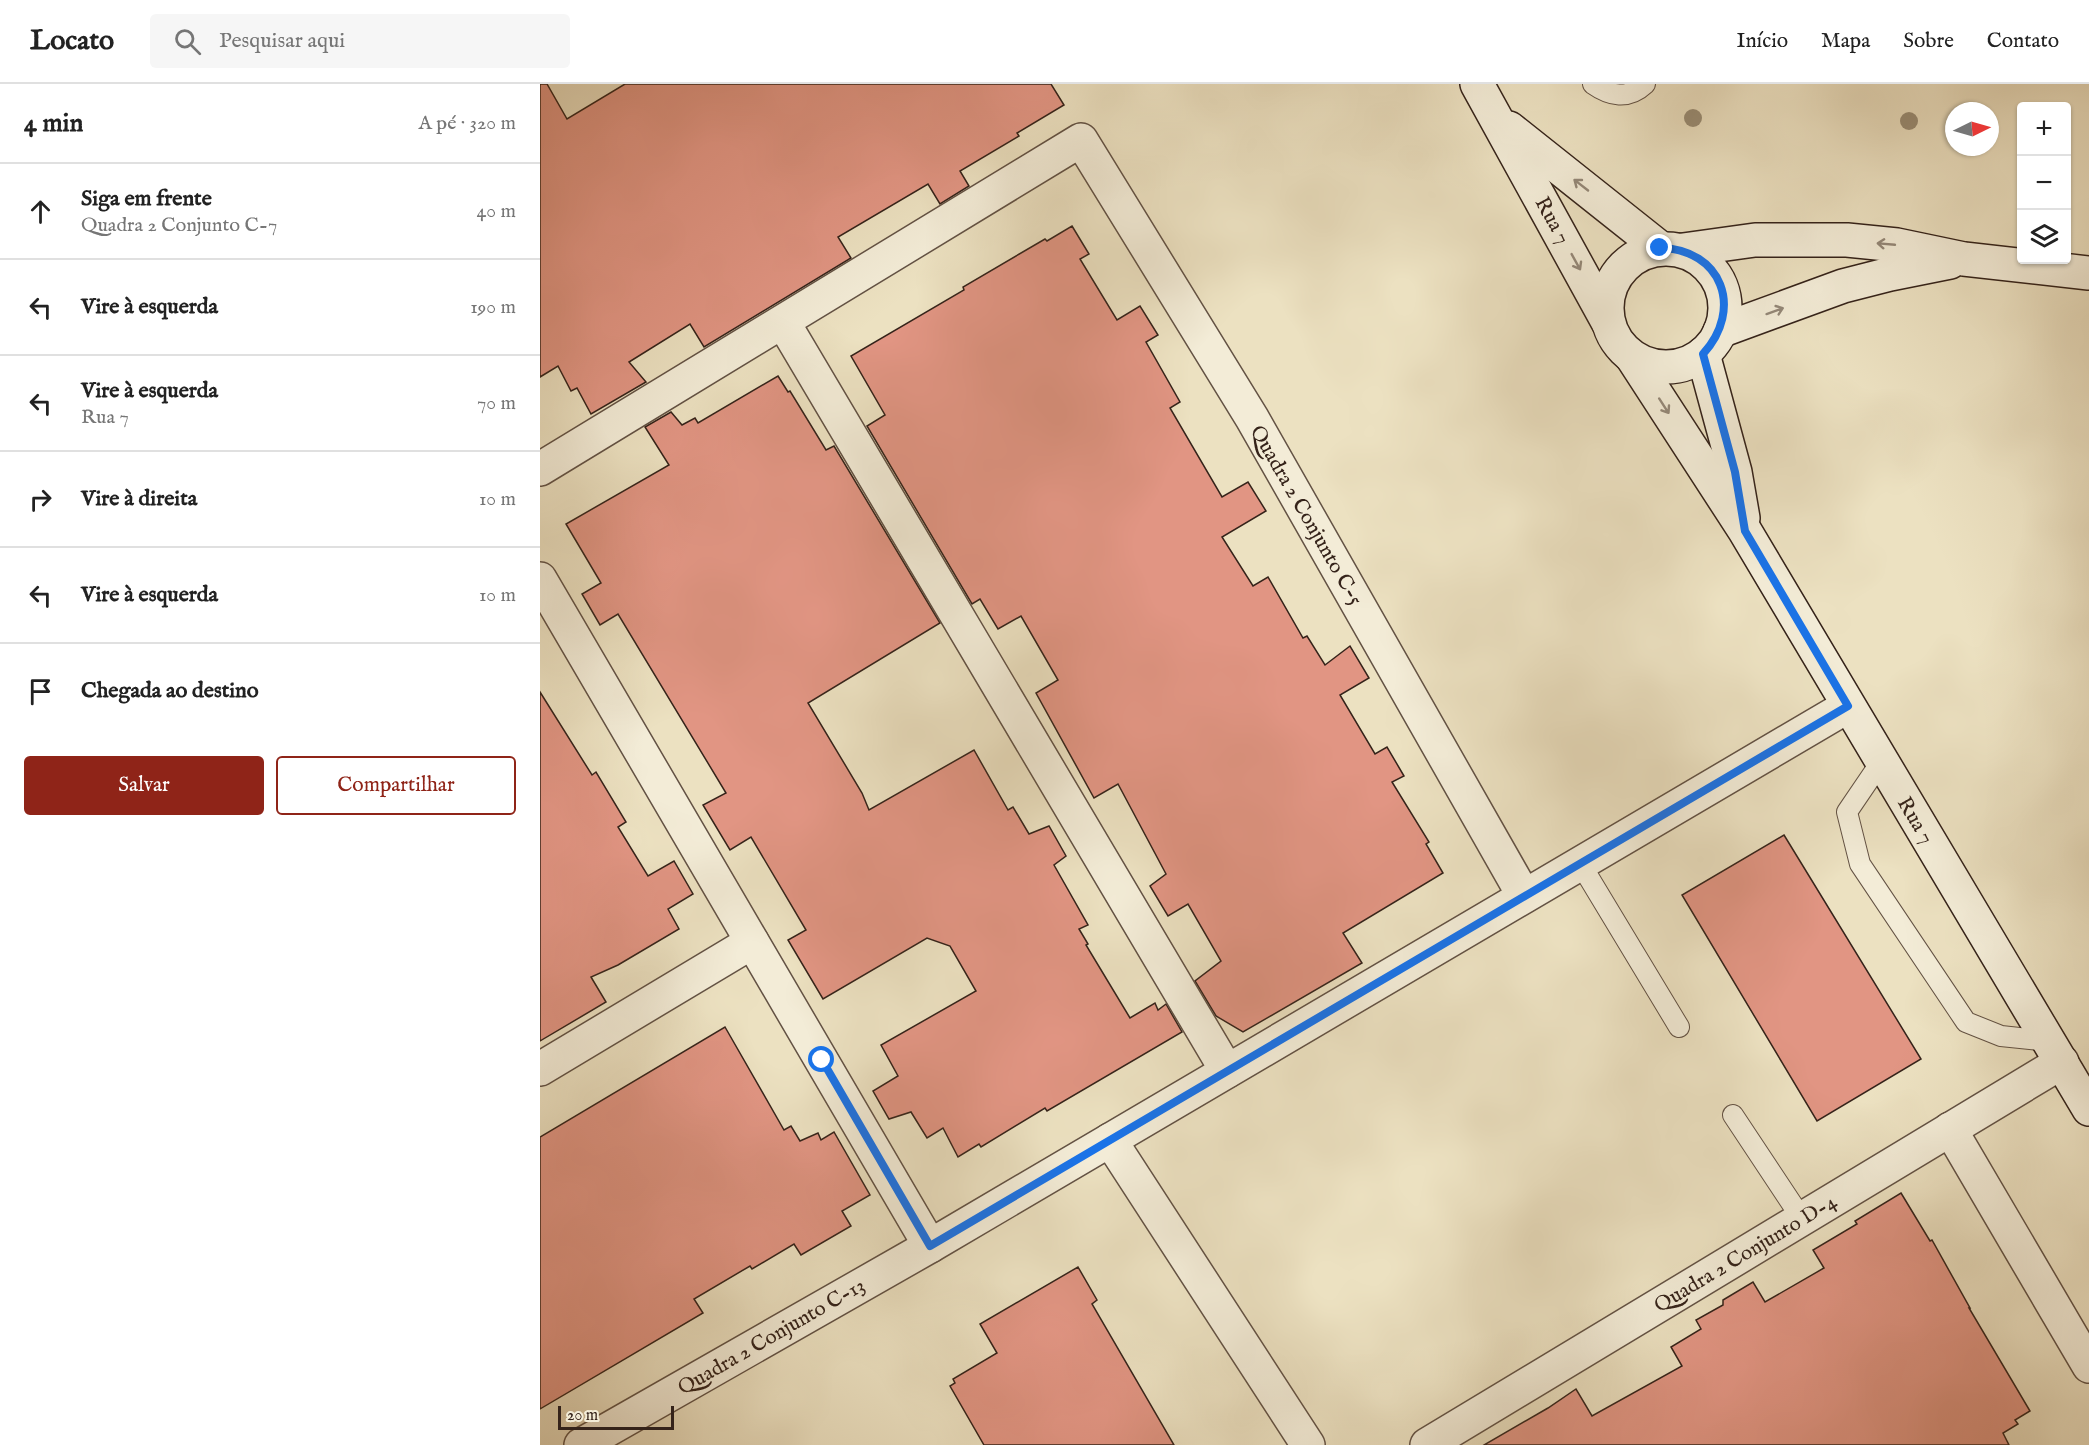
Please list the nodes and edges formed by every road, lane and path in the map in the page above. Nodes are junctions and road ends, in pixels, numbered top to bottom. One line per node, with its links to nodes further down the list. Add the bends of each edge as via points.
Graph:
1 (1477, 84): 4 (street, Rua 7)
2 (1593, 84): 3 (lane, via 1607,94 1626,94)
3 (1645, 84)
4 (1497, 119): 5 (street, Rua 7, one-way to 4); 9 (street, Rua 7, one-way to 9)
5 (1672, 249): 6 (street, one-way to 5, via 1897,244 1847,240 1755,240); 9 (street, via 1640,253 1624,265 1612,282); 10 (street, via 1699,258 1719,283 1724,315)
6 (1964, 259): 7 (street); 10 (street, one-way to 6, via 1844,286)
7 (2089, 273)
8 (783, 322): 12 (street); 18 (street, Quadra 2 Conjunto C-5, via 1081,140 1252,418); 23 (street)
9 (1608, 322): 11 (street, via 1613,336)
10 (1712, 342): 11 (street, via 1681,366 1656,366); 13 (street, Rua 7)
11 (1632, 357): 13 (street, Rua 7, one-way to 13)
12 (540, 469)
13 (1745, 531): 15 (street, Rua 7)
14 (540, 579): 19 (street)
15 (1848, 706): 16 (street, Rua 7); 17 (street, Quadra 2 Conjunto C-13)
16 (1881, 762): 21 (street, Rua 7); 21 (lane, via 1847,812 1860,864 1966,1022)
17 (1581, 863): 18 (street, Quadra 2 Conjunto C-13); 20 (lane)
18 (1524, 896): 23 (street, Quadra 2 Conjunto C-13)
19 (752, 942): 22 (street); 29 (street)
20 (1679, 1028)
21 (2056, 1052): 24 (street, Rua 7); 26 (street, Quadra 2 Conjunto D-4)
22 (540, 1069)
23 (1227, 1071): 27 (street, Quadra 2 Conjunto C-13)
24 (2089, 1108)
25 (1733, 1115): 28 (lane)
26 (1950, 1129): 28 (street, Quadra 2 Conjunto D-4); 30 (street)
27 (1110, 1140): 29 (street, Quadra 2 Conjunto C-13); 32 (street)
28 (1802, 1219): 33 (street, Quadra 2 Conjunto D-4)
29 (930, 1246): 31 (street, Quadra 2 Conjunto C-13)
30 (2089, 1366)
31 (580, 1445)
32 (1308, 1445)
33 (1427, 1445)

